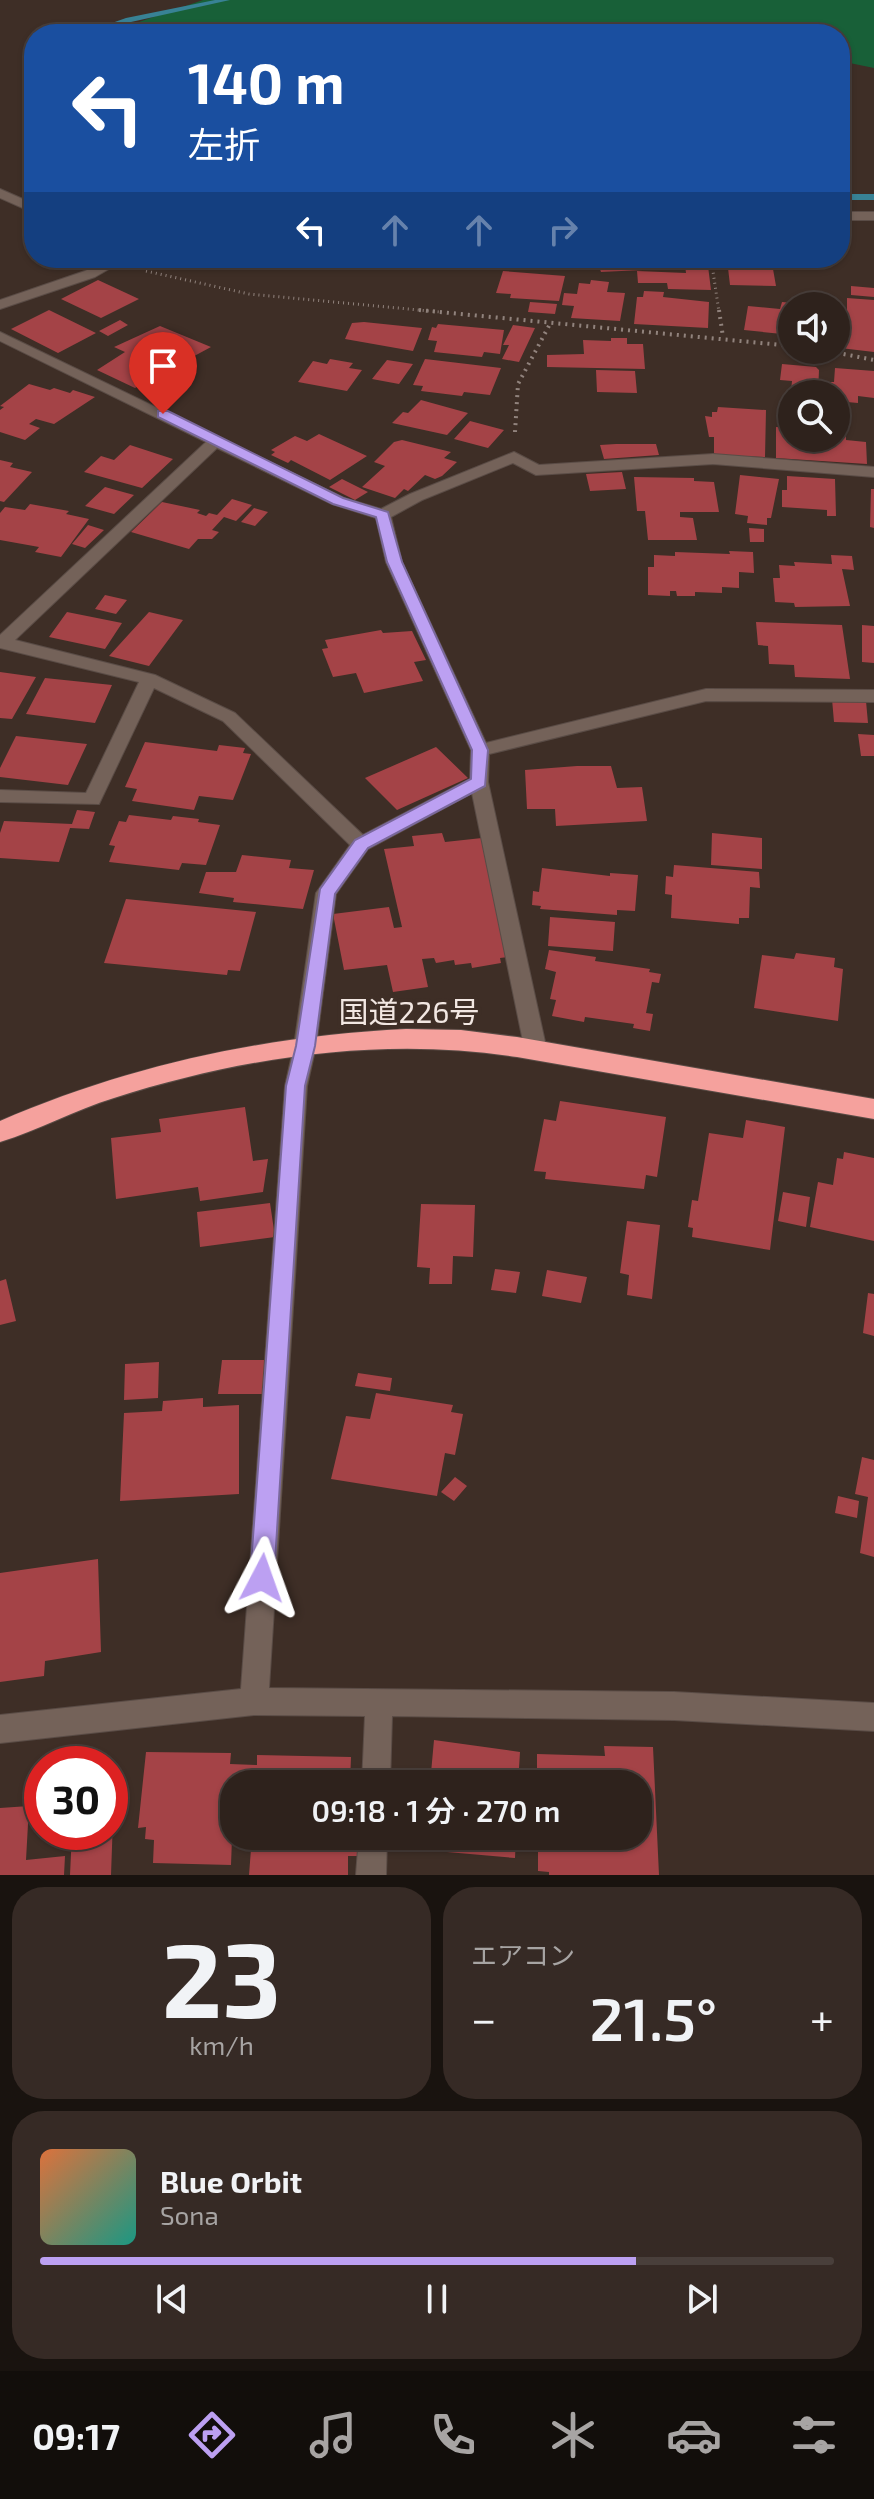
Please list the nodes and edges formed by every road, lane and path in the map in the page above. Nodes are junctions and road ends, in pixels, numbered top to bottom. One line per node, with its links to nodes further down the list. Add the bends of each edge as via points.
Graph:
1 (0, 193): 2 (street)
2 (24, 204)
3 (850, 216): 4 (street)
4 (874, 216)
5 (102, 268): 8 (street)
6 (713, 268): 11 (path)
7 (139, 270): 9 (path, via 249,294)
8 (0, 305)
9 (551, 322): 11 (path); 16 (path, via 518,384)
10 (0, 336): 15 (street)
11 (723, 337): 12 (path)
12 (778, 344)
13 (850, 355): 14 (path)
14 (874, 360)
15 (217, 440): 18 (street, via 338,501); 19 (street)
16 (514, 457): 17 (street, via 536,470 713,459); 18 (street)
17 (874, 472)
18 (383, 515): 22 (street, via 394,562)
19 (1, 642): 20 (street)
20 (149, 679): 24 (street, via 92,800); 25 (street, via 229,717)
21 (874, 696): 22 (street, via 706,695)
22 (480, 750): 23 (street)
23 (479, 782): 25 (street); 27 (street)
24 (0, 796)
25 (361, 844): 26 (street, via 326,893)
26 (305, 1046): 27 (highway, 国道226号, via 436,1039); 29 (highway, 国道226号, via 227,1059 109,1089); 30 (street, via 296,1086)
27 (536, 1051): 28 (highway, 国道226号)
28 (874, 1109)
29 (0, 1132)
30 (254, 1701): 31 (street); 33 (street)
31 (379, 1705): 32 (street, via 674,1706); 34 (street)
32 (874, 1717)
33 (0, 1729)
34 (377, 1770)
35 (372, 1850): 36 (street)
36 (371, 1875)

